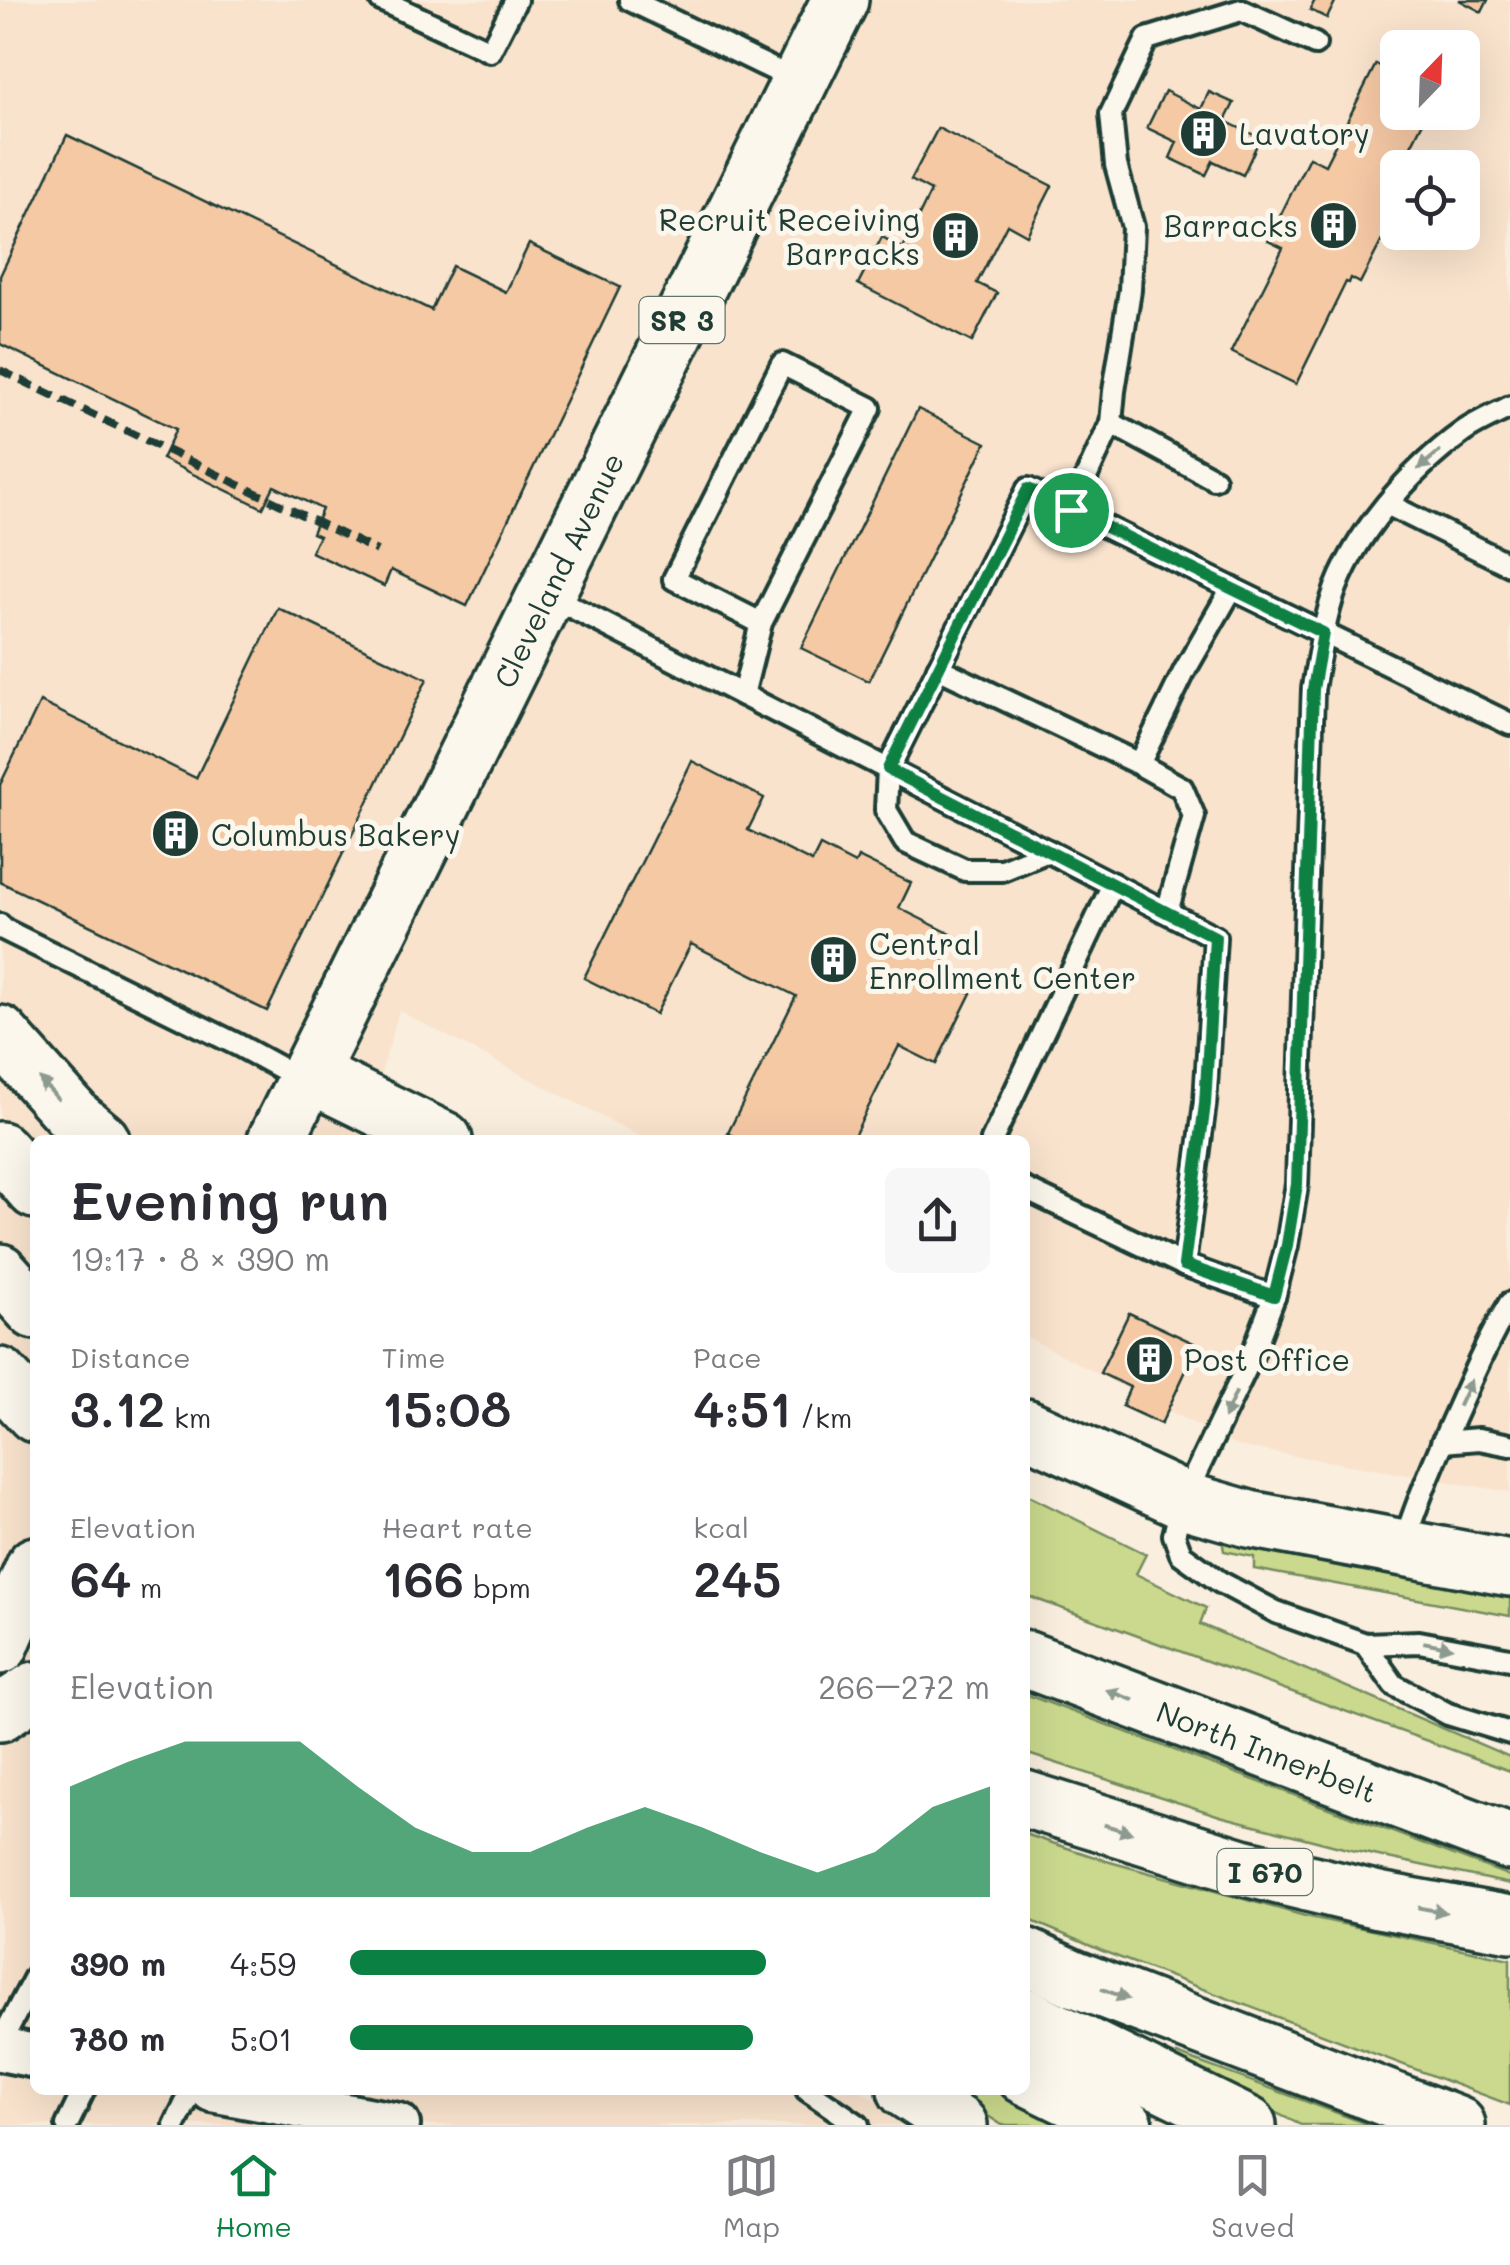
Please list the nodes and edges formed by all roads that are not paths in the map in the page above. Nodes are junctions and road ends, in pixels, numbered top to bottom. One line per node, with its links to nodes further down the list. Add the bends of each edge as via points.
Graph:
1 (382, 0): 2 (lane, via 490,50)
2 (516, 0)
3 (630, 0): 6 (lane)
4 (840, 0): 6 (main road, Cleveland Avenue / SR 3)
5 (1315, 44): 8 (lane, via 1241,10 1146,38 1112,114 1116,165 1133,227)
6 (799, 82): 14 (main road, Cleveland Avenue / SR 3)
7 (1510, 407): 10 (lane, one-way to 10, via 1465,430)
8 (1112, 424): 9 (lane); 11 (lane)
9 (1214, 479)
10 (1387, 504): 12 (lane); 16 (lane, via 1352,558)
11 (1071, 510): 13 (lane); 17 (lane, via 1028,489)
12 (1510, 564)
13 (1232, 588): 16 (lane); 20 (lane)
14 (546, 594): 18 (lane); 27 (main road, Cleveland Avenue / SR 3)
15 (761, 623): 15 (lane, via 870,408 782,364 674,579); 18 (lane)
16 (1323, 633): 19 (lane); 37 (lane, via 1313,689 1297,1184)
17 (938, 668): 20 (lane); 21 (lane)
18 (743, 695): 21 (lane)
19 (1510, 724)
20 (1140, 764): 24 (lane, via 1182,788 1194,816)
21 (888, 769): 22 (lane); 22 (lane, via 886,810 905,842 965,870 1002,870)
22 (1048, 851): 23 (lane)
23 (1113, 884): 24 (lane); 31 (lane)
24 (1167, 912): 35 (lane, via 1215,937 1205,1104)
25 (0, 925): 27 (lane)
26 (0, 1034): 28 (main road, one-way to 26)
27 (307, 1078): 29 (main road, Cleveland Avenue / SR 3); 30 (main road)
28 (95, 1135)
29 (278, 1135)
30 (433, 1135)
31 (994, 1135)
32 (0, 1150): 33 (main road)
33 (30, 1184)
34 (1030, 1191): 35 (lane)
35 (1184, 1265): 37 (lane)
36 (0, 1272): 39 (main road)
37 (1274, 1296): 45 (lane, one-way to 45)
38 (1510, 1303): 43 (lane, one-way to 38)
39 (30, 1305)
40 (0, 1376): 41 (main road)
41 (30, 1409)
42 (1030, 1429): 45 (main road)
43 (1442, 1442): 44 (lane); 46 (lane)
44 (1510, 1446)
45 (1184, 1500): 46 (main road); 49 (lane, via 1174,1536 1181,1554 1276,1612)
46 (1402, 1548): 48 (main road)
47 (22, 1564): 50 (main road)
48 (1510, 1568)
49 (1365, 1644): 51 (lane, one-way to 51, via 1418,1642); 55 (lane, via 1394,1685 1448,1714)
50 (0, 1646)
51 (1510, 1659)
52 (1030, 1660): 56 (main road, North Innerbelt, one-way to 52)
53 (30, 1693): 54 (main road)
54 (0, 1713)
55 (1510, 1734)
56 (1243, 1743): 58 (main road); 59 (main road, North Innerbelt)
57 (1030, 1800): 60 (main road, I 670, one-way to 60, via 1242,1867)
58 (1510, 1804)
59 (1510, 1842)
60 (1510, 1924)
61 (1030, 1958): 79 (main road, one-way to 79)
62 (30, 1986): 64 (lane, via 9,2026)
63 (1030, 2018): 78 (main road)
64 (13, 2052)
65 (1030, 2078): 77 (main road)
66 (82, 2095): 72 (lane)
67 (190, 2095): 73 (lane)
68 (229, 2095): 71 (street)
69 (814, 2095): 75 (lane)
70 (914, 2095): 76 (main road)
71 (298, 2116): 74 (street)
72 (68, 2125)
73 (175, 2125)
74 (394, 2125)
75 (858, 2125)
76 (959, 2125)
77 (1126, 2125)
78 (1248, 2125)
79 (1457, 2125)

